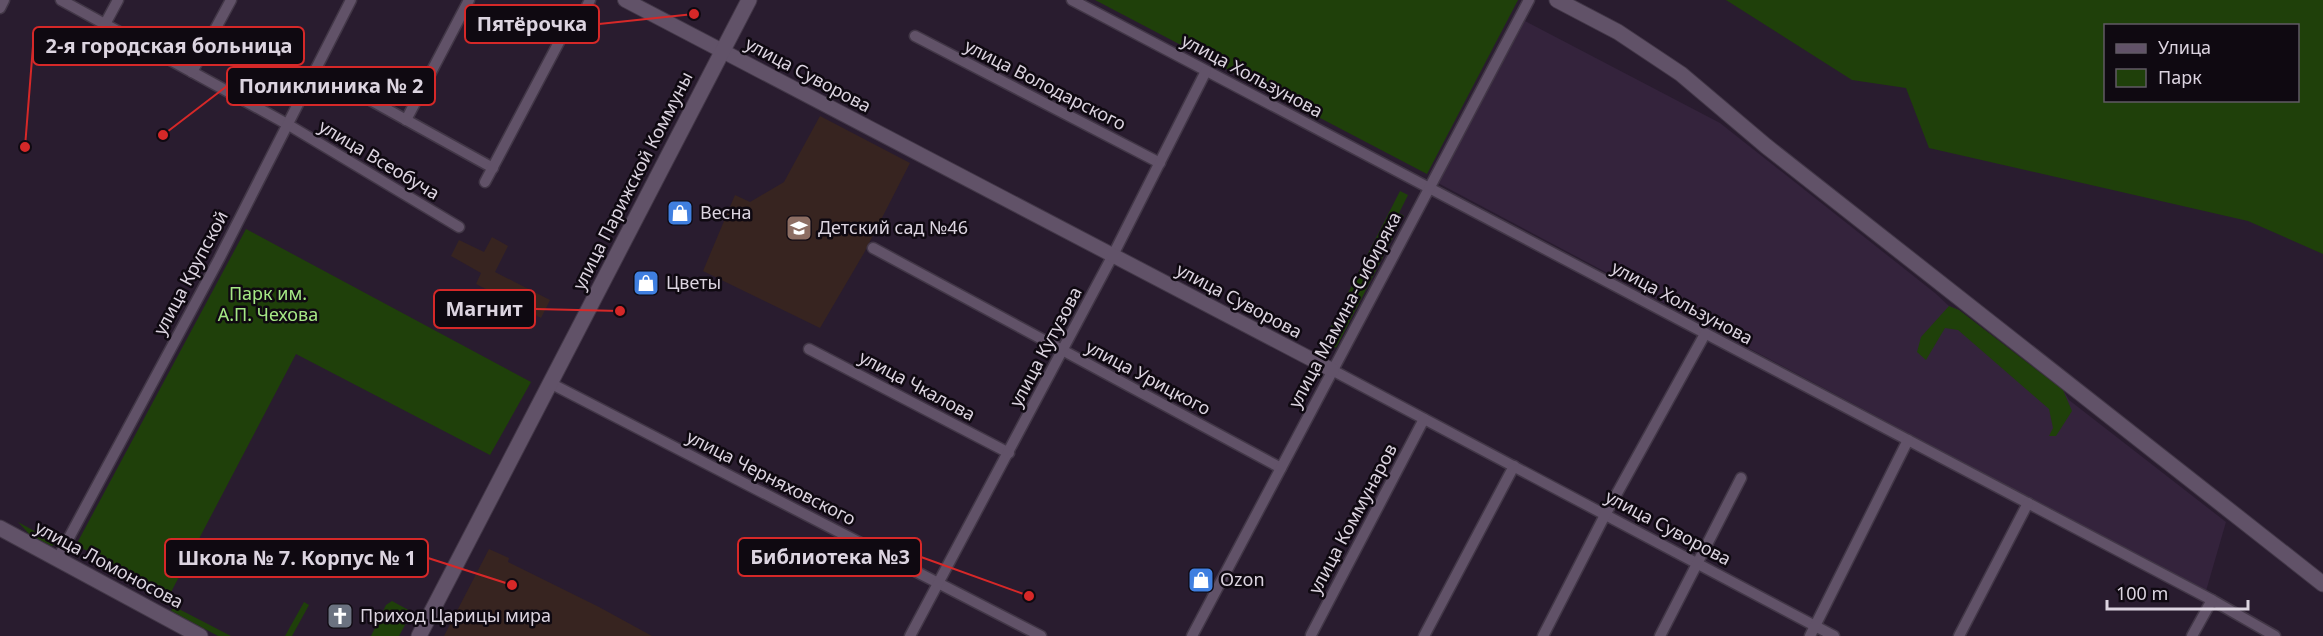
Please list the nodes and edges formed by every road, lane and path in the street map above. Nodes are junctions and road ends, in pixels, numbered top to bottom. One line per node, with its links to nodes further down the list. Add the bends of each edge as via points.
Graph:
1 (4, 0): 13 (street)
2 (61, 0): 14 (street, улица Всеобуча)
3 (118, 0): 14 (street)
4 (231, 0): 19 (street)
5 (351, 0): 17 (street, улица Крупской)
6 (469, 0): 20 (street)
7 (590, 0): 23 (street, via 580,20 567,27)
8 (625, 0): 16 (street, улица Суворова)
9 (749, 0): 16 (main road, улица Парижской Коммуны)
10 (1072, 0): 18 (street, улица Хользунова)
11 (1529, 0): 25 (street, улица Мамина-Сибиряка)
12 (1557, 0): 46 (main road, via 1618,32 1681,74 1766,146)
13 (0, 8)
14 (105, 24): 19 (street, улица Всеобуча)
15 (915, 36): 22 (street, улица Володарского)
16 (723, 51): 28 (street, улица Суворова); 33 (main road, улица Парижской Коммуны)
17 (316, 70): 20 (street); 21 (street, улица Крупской)
18 (1206, 71): 22 (street, улица Кутузова); 25 (street, улица Хользунова)
19 (192, 72): 21 (street, улица Всеобуча)
20 (406, 120): 23 (street)
21 (287, 124): 26 (street, улица Всеобуча); 43 (street, улица Крупской)
22 (1160, 163): 28 (street, улица Кутузова)
23 (493, 168): 24 (street)
24 (485, 182)
25 (1428, 188): 29 (street, улица Хользунова); 32 (street, улица Мамина-Сибиряка)
26 (459, 227)
27 (873, 248): 31 (street, улица Урицкого)
28 (1113, 255): 31 (street, улица Кутузова); 32 (street, улица Суворова)
29 (1705, 333): 35 (street, улица Хользунова); 41 (street)
30 (809, 349): 36 (street, улица Чкалова)
31 (1063, 351): 36 (street, улица Кутузова); 38 (street, улица Урицкого)
32 (1332, 370): 34 (street, улица Суворова); 38 (street, улица Мамина-Сибиряка)
33 (550, 383): 45 (street, улица Черняховского); 51 (main road, улица Парижской Коммуны)
34 (1424, 419): 37 (street, улица Суворова); 49 (street, улица Коммунаров)
35 (1908, 440): 40 (street, улица Хользунова); 48 (street)
36 (1009, 453): 45 (street, улица Кутузова)
37 (1514, 466): 41 (street, улица Суворова); 55 (street)
38 (1281, 468): 54 (street, улица Мамина-Сибиряка)
39 (1742, 478): 44 (street)
40 (2028, 503): 47 (street, улица Хользунова); 59 (street)
41 (1605, 515): 44 (street, улица Суворова); 56 (street)
42 (0, 528): 43 (main road, улица Ломоносова)
43 (57, 560): 50 (main road, улица Ломоносова)
44 (1697, 564): 48 (street, улица Суворова); 57 (street)
45 (938, 583): 52 (street, улица Кутузова); 53 (street, улица Черняховского)
46 (2323, 585)
47 (2211, 600): 60 (street); 61 (street, улица Хользунова)
48 (1813, 631): 58 (street, улица Суворова)
49 (1311, 635)
50 (200, 636)
51 (419, 636)
52 (910, 636)
53 (1041, 636)
54 (1192, 636)
55 (1424, 636)
56 (1543, 636)
57 (1660, 636)
58 (1834, 636)
59 (1959, 636)
60 (2192, 636)
61 (2275, 636)

